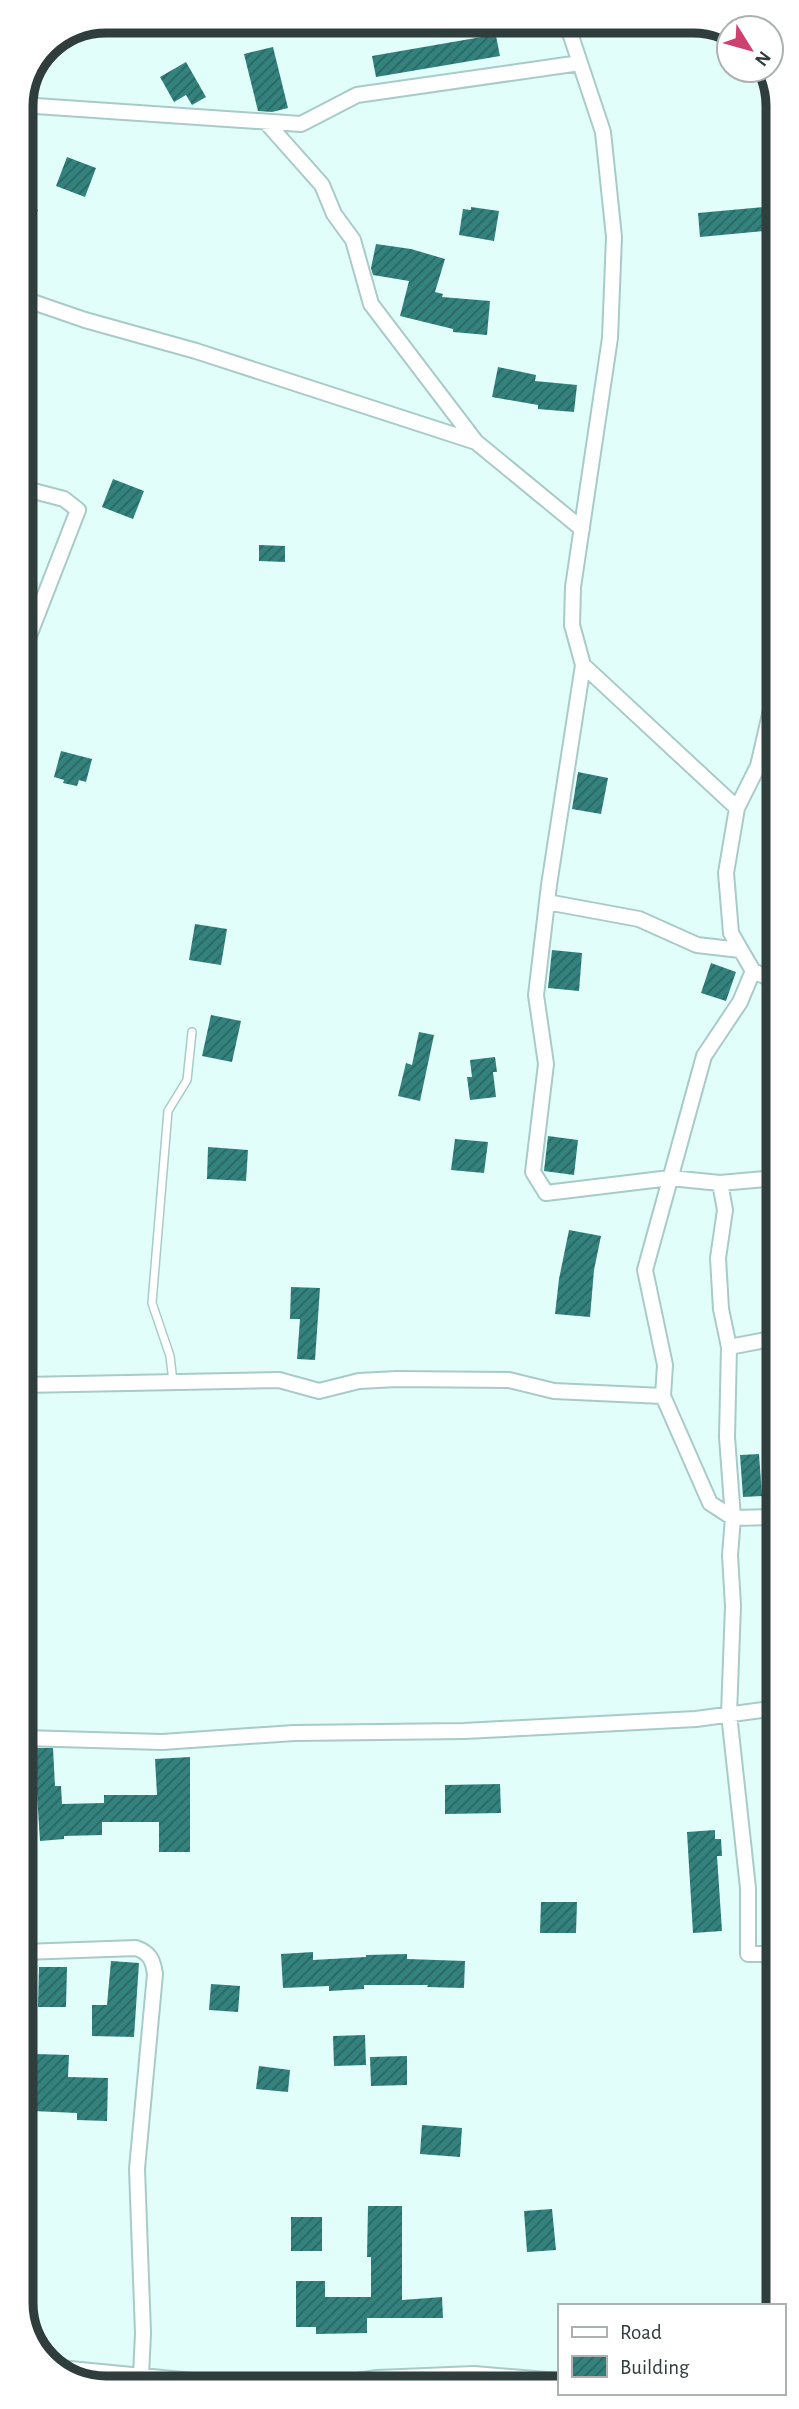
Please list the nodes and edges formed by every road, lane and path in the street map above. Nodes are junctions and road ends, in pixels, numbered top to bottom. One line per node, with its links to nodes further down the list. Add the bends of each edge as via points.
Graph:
1 (570, 33): 2 (street)
2 (580, 64): 4 (street, via 357,95 302,124); 8 (street, via 603,132 614,237 610,338)
3 (33, 106): 4 (street)
4 (266, 122): 6 (street, via 322,185 334,214 354,240 372,304)
5 (33, 302): 6 (street)
6 (476, 442): 8 (street)
7 (33, 491): 9 (street, via 64,499 78,510)
8 (582, 528): 10 (street, via 572,625)
9 (33, 626)
10 (583, 665): 14 (street); 15 (street)
11 (766, 731): 13 (street)
12 (766, 759): 13 (street)
13 (758, 765): 14 (street)
14 (737, 808): 16 (street, via 726,873 731,933)
15 (547, 902): 16 (street, via 639,919 697,945); 20 (street, via 536,995 546,1064 533,1172 545,1193)
16 (740, 950): 17 (street)
17 (753, 971): 18 (street); 20 (street, via 740,1002 704,1056)
18 (766, 977)
19 (192, 1032): 25 (lane, via 187,1080 168,1111 152,1303 170,1356)
20 (670, 1178): 22 (street); 27 (street, via 645,1270 665,1365)
21 (766, 1179): 22 (street)
22 (720, 1183): 24 (street, via 726,1210 718,1258)
23 (766, 1340): 24 (street)
24 (729, 1347): 29 (street, via 727,1437)
25 (173, 1382): 26 (street); 27 (street, via 279,1380 319,1391 384,1379 509,1380 554,1391)
26 (33, 1385)
27 (663, 1395): 29 (street, via 710,1503)
28 (766, 1517): 29 (street)
29 (733, 1518): 31 (street)
30 (766, 1709): 31 (street)
31 (729, 1714): 32 (street, via 464,1731 294,1733 162,1742); 34 (street, via 748,1888 748,1954)
32 (33, 1738)
33 (33, 1952): 35 (street, via 136,1948 153,1960 137,2169 143,2333)
34 (766, 1954)
35 (139, 2376)
36 (426, 2376): 37 (street)
37 (498, 2376)

